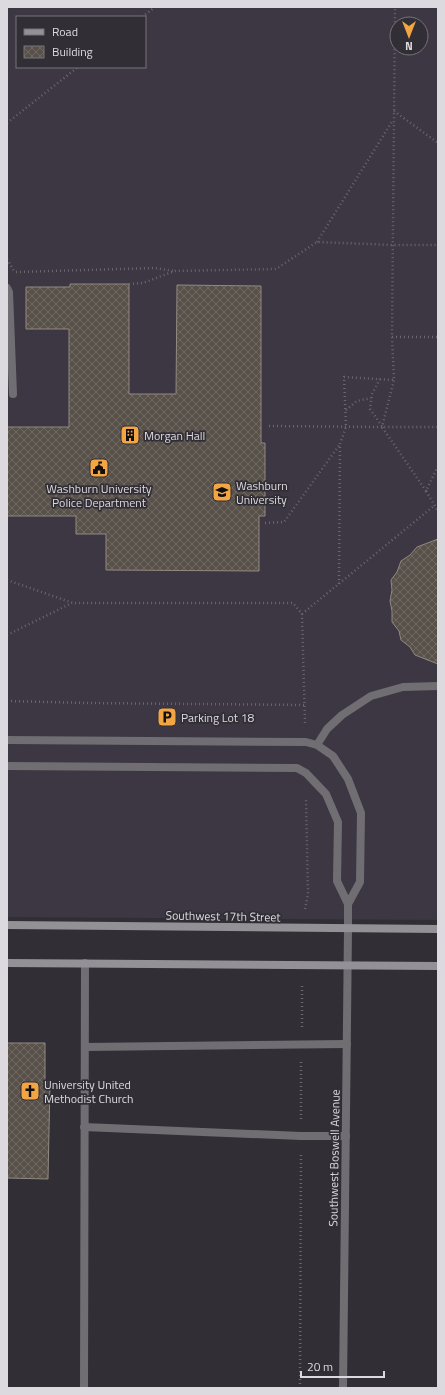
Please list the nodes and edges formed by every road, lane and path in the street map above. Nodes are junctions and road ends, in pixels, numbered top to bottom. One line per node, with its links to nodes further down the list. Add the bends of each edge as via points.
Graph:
1 (155, 7): 3 (path)
2 (395, 7): 5 (path)
3 (143, 16)
4 (77, 68): 7 (path)
5 (394, 111): 6 (path); 8 (path)
6 (394, 119): 9 (path); 10 (path)
7 (7, 123)
8 (438, 144)
9 (317, 242): 10 (path); 13 (path, via 276,269)
10 (392, 245): 11 (path); 18 (path)
11 (438, 245)
12 (7, 259): 15 (path)
13 (175, 271): 15 (path, via 155,268); 16 (path, via 143,283)
14 (7, 272): 15 (path)
15 (14, 272)
16 (130, 284)
17 (7, 288): 22 (street)
18 (392, 337): 19 (path); 21 (path)
19 (438, 337)
20 (380, 380): 21 (path); 23 (path); 24 (path, via 344,377)
21 (394, 380): 27 (path)
22 (13, 394)
23 (371, 398): 24 (path, via 357,401); 27 (path, via 370,410)
24 (346, 410): 26 (path)
25 (270, 426): 26 (path)
26 (346, 427): 27 (path); 29 (path)
27 (382, 427): 28 (path); 31 (path)
28 (438, 427)
29 (340, 444): 34 (path, via 284,522); 36 (path)
30 (438, 466): 31 (path)
31 (426, 491): 32 (path)
32 (435, 505): 33 (path); 36 (path)
33 (438, 511)
34 (266, 523)
35 (7, 580): 37 (path)
36 (338, 584): 38 (path)
37 (73, 603): 38 (path, via 293,603); 39 (path)
38 (302, 614): 41 (path, via 304,705)
39 (7, 635)
40 (438, 686): 43 (street, via 403,687 371,696 342,715 327,729)
41 (7, 701)
42 (7, 740): 43 (street, via 306,742)
43 (317, 745): 45 (street, via 333,756 348,780 361,813 360,882)
44 (7, 766): 45 (street, via 297,768 306,773 326,794 338,822 337,881)
45 (348, 904): 47 (street, Southwest Boswell Avenue)
46 (7, 925): 47 (main road, Southwest 17th Street)
47 (348, 929): 48 (main road, Southwest 17th Street); 51 (street, Southwest Boswell Avenue)
48 (438, 929)
49 (7, 963): 50 (main road)
50 (85, 963): 51 (main road); 54 (street)
51 (348, 966): 52 (main road); 53 (street, Southwest Boswell Avenue)
52 (438, 966)
53 (347, 1044): 54 (street); 56 (street, Southwest Boswell Avenue)
54 (84, 1047): 55 (street)
55 (84, 1127): 56 (street); 57 (street)
56 (346, 1136): 58 (street, Southwest Boswell Avenue)
57 (84, 1388)
58 (343, 1388)

